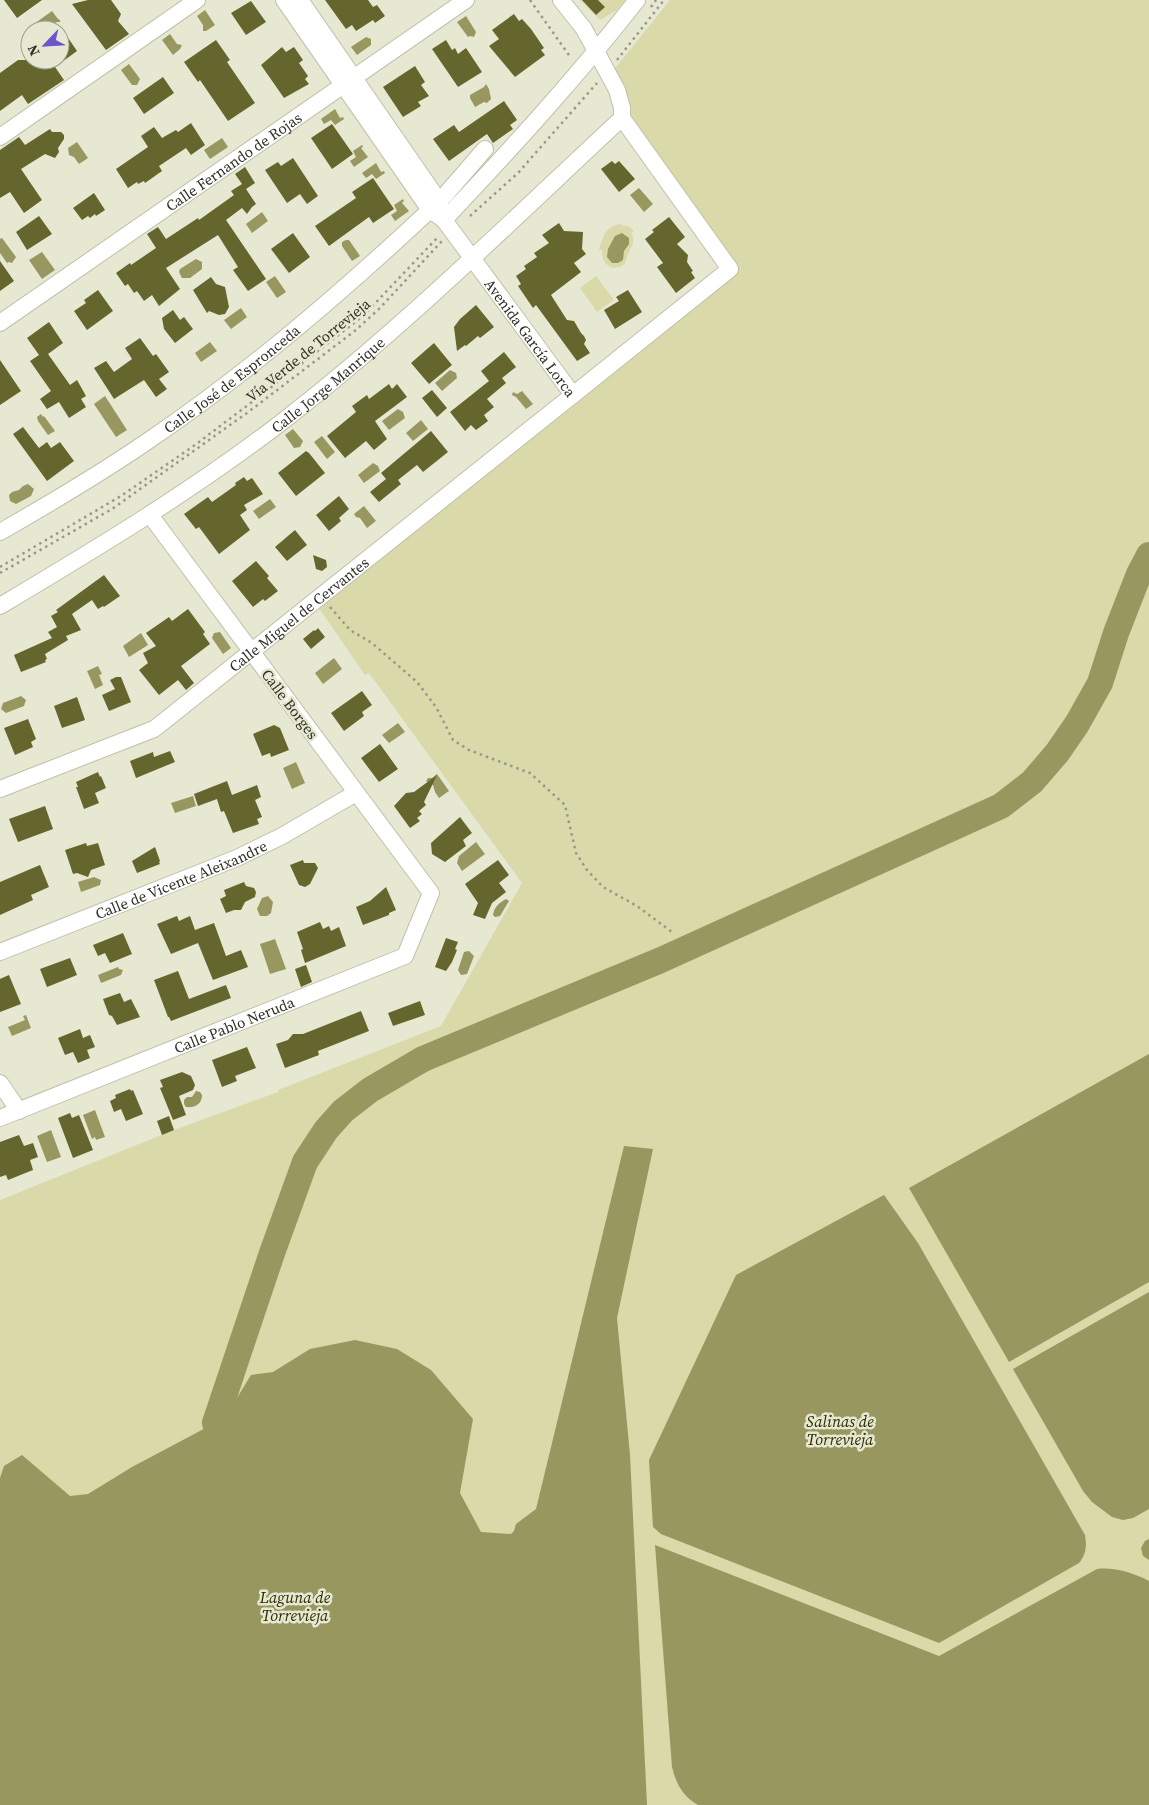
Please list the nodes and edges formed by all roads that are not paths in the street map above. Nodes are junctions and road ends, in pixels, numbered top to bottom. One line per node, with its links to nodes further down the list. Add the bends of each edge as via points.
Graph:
1 (198, 0): 10 (street)
2 (284, 0): 8 (street, Avenida García Lorca)
3 (300, 0): 8 (street, Avenida García Lorca)
4 (466, 0): 8 (street, Calle Fernando de Rojas)
5 (561, 0): 7 (street, via 581,24)
6 (637, 0): 7 (street)
7 (596, 52): 9 (street, Avenida García Lorca, via 620,98); 13 (street)
8 (348, 81): 12 (street, Avenida García Lorca); 15 (street, Calle Fernando de Rojas)
9 (622, 118): 14 (street, Calle Jorge Manrique); 16 (street, Avenida García Lorca, via 730,269)
10 (0, 137)
11 (485, 149): 12 (street, Calle José de Espronceda)
12 (434, 206): 13 (street, Avenida García Lorca); 18 (street, Calle José de Espronceda, via 298,328 222,388 67,494)
13 (446, 228): 14 (street, Avenida García Lorca)
14 (472, 258): 16 (street, Avenida García Lorca); 17 (street, Calle Jorge Manrique, via 396,327 276,426)
15 (0, 323)
16 (573, 395): 20 (street, Calle Miguel de Cervantes)
17 (150, 514): 19 (street, Calle Jorge Manrique); 20 (street, Calle Borges)
18 (0, 532)
19 (0, 606)
20 (251, 652): 21 (street, Calle Miguel de Cervantes, via 154,729); 22 (street, Calle Borges)
21 (0, 789)
22 (356, 794): 23 (street, Calle Borges); 24 (street, Calle de Vicente Aleixandre, via 238,858)
23 (431, 893): 26 (street, Calle Pablo Neruda, via 405,956)
24 (0, 952)
25 (0, 1083): 26 (street)
26 (6, 1113)

